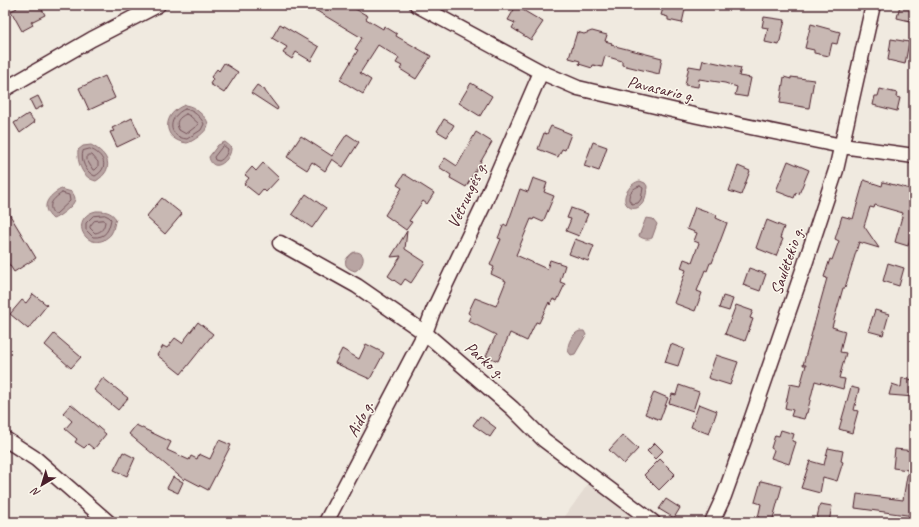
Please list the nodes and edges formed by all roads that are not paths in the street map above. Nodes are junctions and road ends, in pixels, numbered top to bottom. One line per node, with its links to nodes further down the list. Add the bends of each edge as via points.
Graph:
1 (158, 5): 5 (street)
2 (417, 5): 4 (street, Pavasario g.)
3 (873, 5): 6 (street, Saulėtekio g.)
4 (541, 72): 6 (street, Pavasario g., via 578,88); 9 (street, Vėtrungės g.)
5 (5, 89)
6 (842, 146): 7 (street, Pavasario g.); 14 (street, Saulėtekio g., via 803,272 729,482)
7 (914, 156)
8 (280, 243): 9 (street, Parko g., via 357,286)
9 (425, 333): 12 (street, Aido g.); 13 (street, Parko g., via 512,408 544,440)
10 (5, 438): 11 (street, via 36,459)
11 (108, 522)
12 (326, 522)
13 (653, 522)
14 (712, 522)

